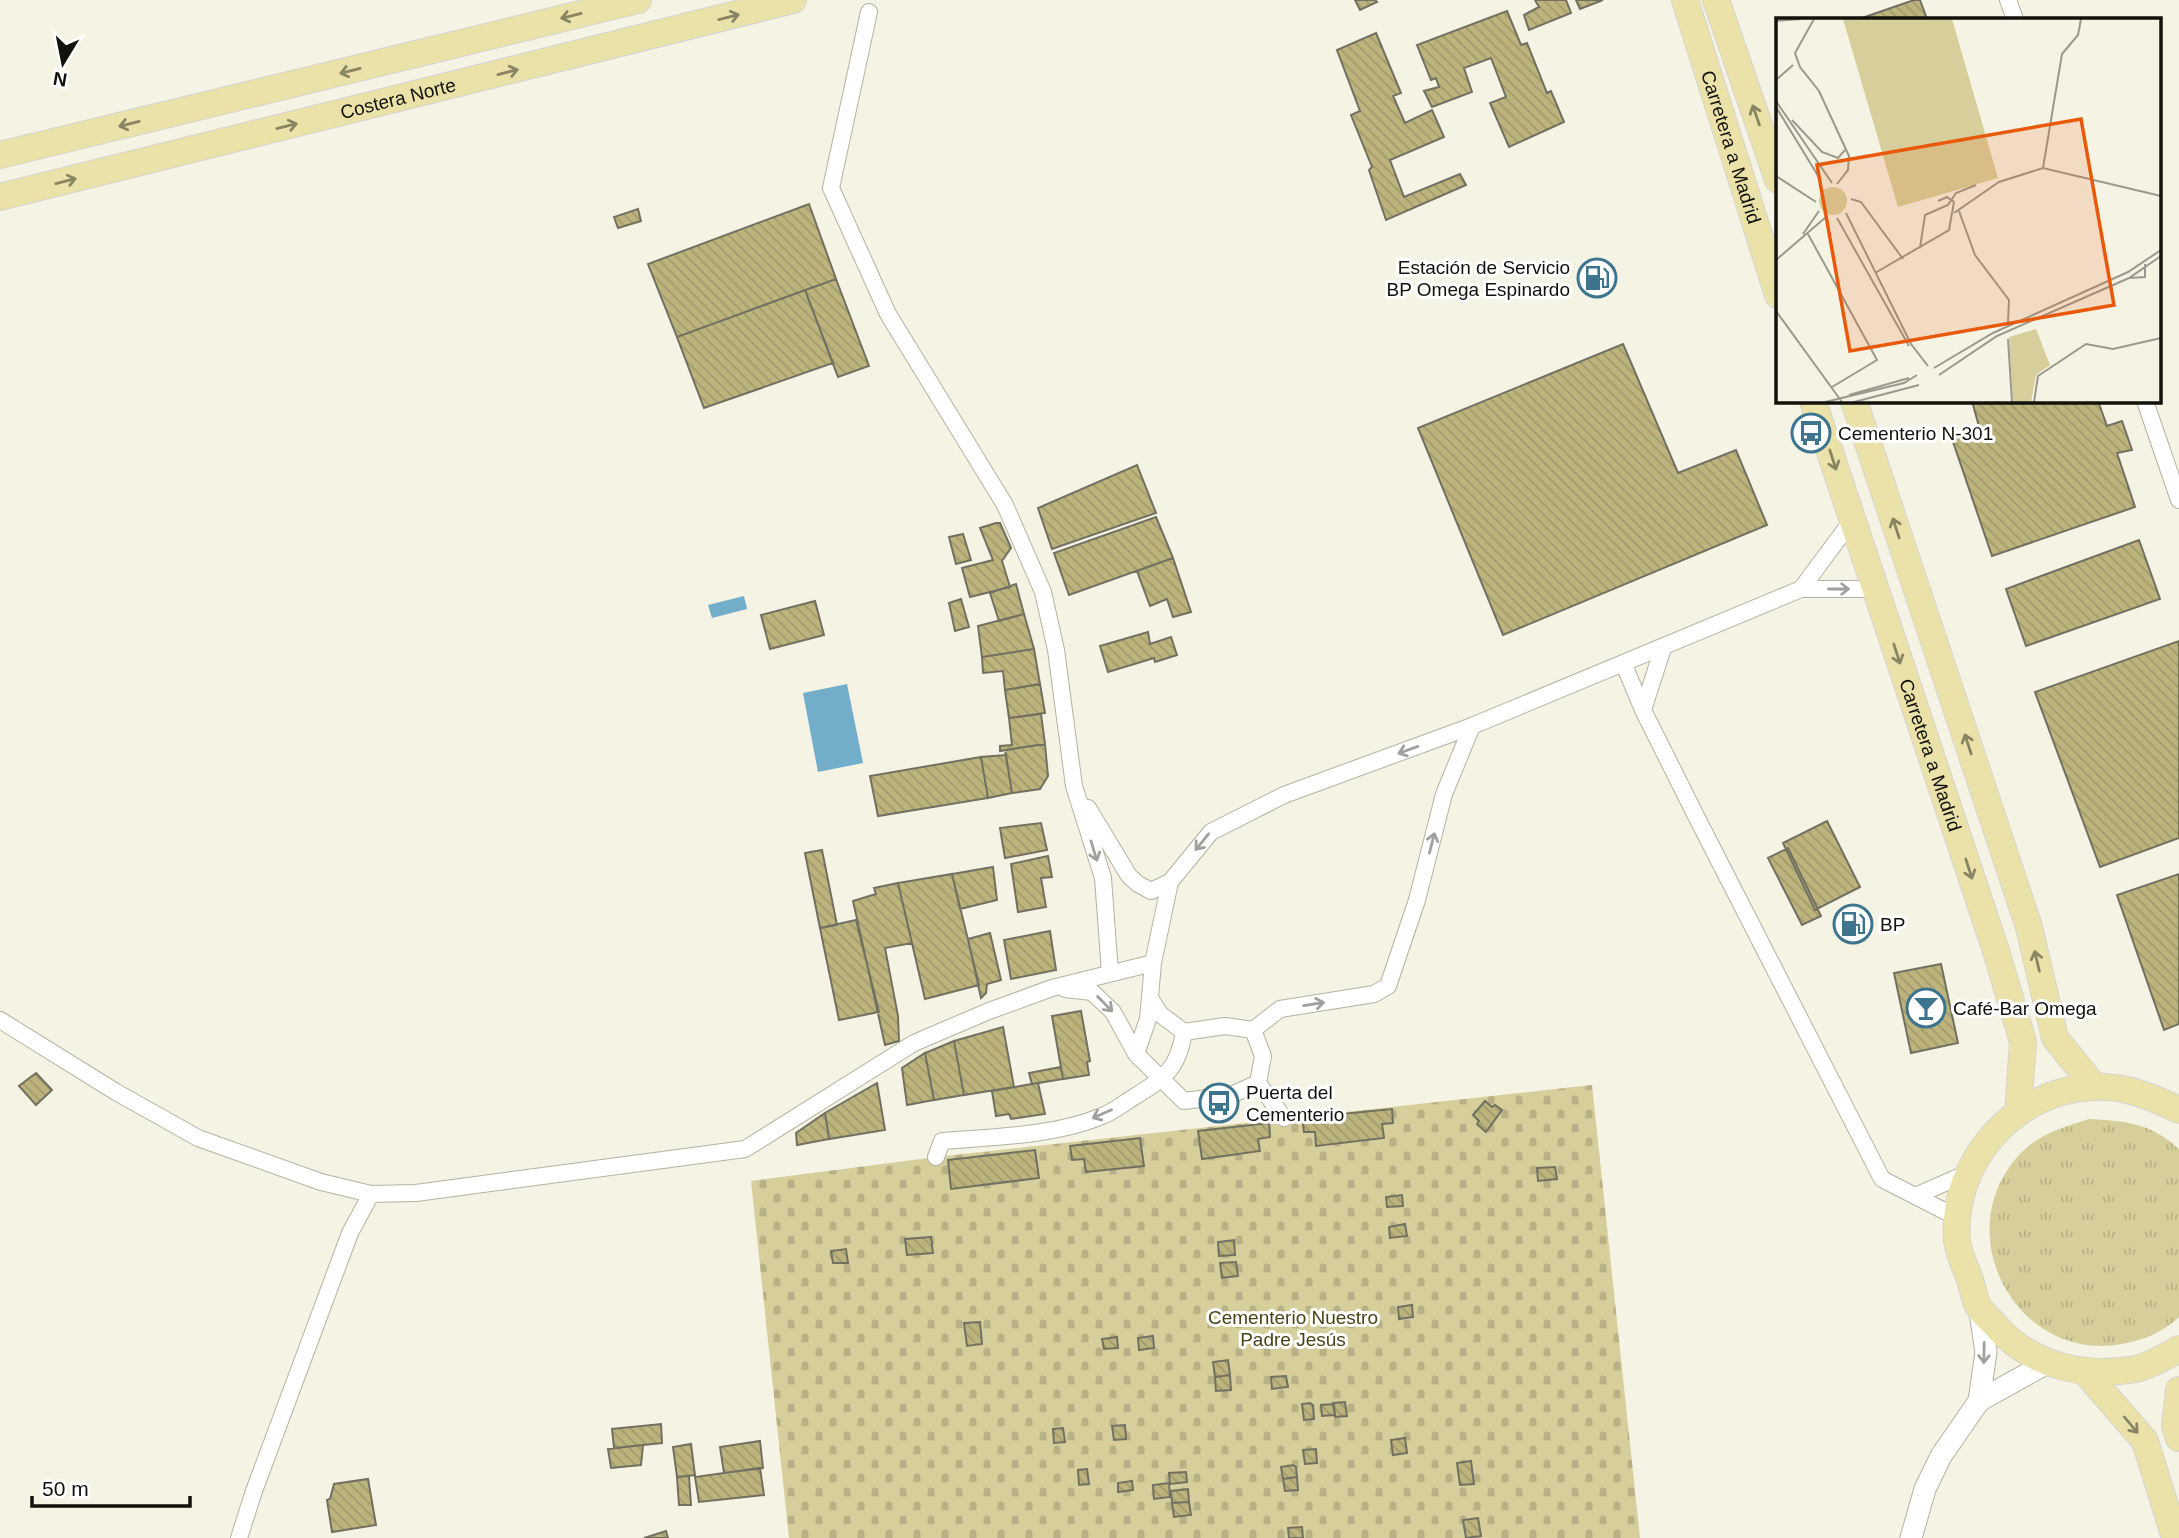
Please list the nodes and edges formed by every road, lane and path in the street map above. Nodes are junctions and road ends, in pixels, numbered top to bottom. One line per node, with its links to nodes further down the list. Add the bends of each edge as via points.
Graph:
1 (638, 0): 8 (main road, Costera Norte, one-way to 8)
2 (793, 0): 10 (main road, Costera Norte, one-way to 2)
3 (1685, 0): 11 (main road, Carretera a Madrid)
4 (1716, 0): 9 (main road, Carretera a Madrid, one-way to 4)
5 (2008, 0): 7 (street)
6 (869, 12): 23 (street, via 831,188 888,314 1005,505 1044,592)
7 (2015, 18)
8 (0, 155)
9 (1776, 174)
10 (0, 197)
11 (1776, 289)
12 (1813, 402): 16 (main road, Carretera a Madrid, one-way to 16)
13 (1854, 402): 35 (main road, Carretera a Madrid, one-way to 13, via 2055,1038 2029,927)
14 (2145, 402): 15 (street)
15 (2179, 500)
16 (1853, 519): 17 (street); 18 (main road, Carretera a Madrid)
17 (1801, 589): 18 (street, one-way to 18); 19 (street)
18 (1876, 589): 37 (main road, Carretera a Madrid, one-way to 37, via 2023,1042)
19 (1663, 648): 20 (street); 21 (street)
20 (1624, 665): 21 (street); 22 (street)
21 (1643, 710): 42 (street, via 1882,1179)
22 (1472, 726): 24 (street, one-way to 24, via 1284,795 1211,832); 30 (street, one-way to 22, via 1280,1009 1374,994 1388,986 1417,900 1444,794)
23 (1074, 786): 24 (street, via 1129,876 1152,891); 26 (street, one-way to 26, via 1103,878)
24 (1170, 882): 25 (street)
25 (1153, 963): 26 (street); 28 (street)
26 (1110, 974): 27 (street)
27 (1052, 988): 32 (street, one-way to 32, via 1092,992 1113,1012); 41 (street, via 914,1043 745,1149 416,1193)
28 (1150, 998): 31 (street, via 1160,1014); 32 (street)
29 (0, 1020): 41 (street, via 198,1138 321,1182)
30 (1253, 1030): 31 (street, via 1225,1026); 34 (street, via 1264,1056)
31 (1184, 1032): 33 (street, via 1172,1069)
32 (1136, 1054): 33 (street)
33 (1161, 1080): 34 (street, via 1184,1101 1231,1095); 39 (street, one-way to 39, via 1102,1116 1060,1128 942,1141)
34 (1258, 1083): 38 (street)
35 (2094, 1086): 36 (main road, via 2143,1093); 37 (main road, via 2062,1091)
36 (2179, 1110)
37 (2018, 1112): 40 (main road, via 1992,1135)
38 (1284, 1118)
39 (936, 1157)
40 (1970, 1172): 42 (street); 43 (main road)
41 (371, 1194): 51 (street, via 350,1233)
42 (1915, 1196): 43 (street)
43 (1958, 1218): 44 (main road, via 1957,1242)
44 (1979, 1306): 46 (main road, via 2008,1340); 49 (street, one-way to 49, via 1986,1352)
45 (2179, 1349): 47 (main road, via 2138,1368)
46 (2047, 1363): 47 (main road); 49 (street)
47 (2087, 1373): 53 (main road, one-way to 53, via 2145,1441)
48 (2179, 1390): 50 (main road, via 2175,1426)
49 (1979, 1401): 52 (street, via 1941,1456 1925,1489)
50 (2179, 1438)
51 (239, 1538)
52 (1911, 1538)
53 (2175, 1538)

